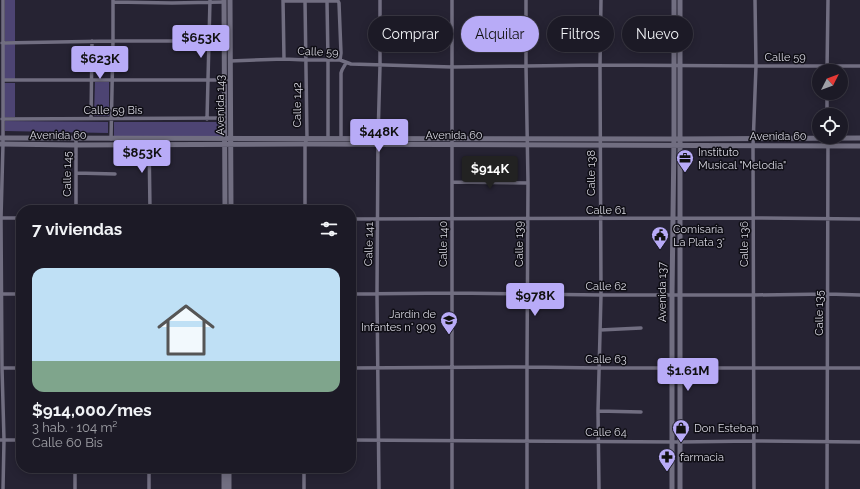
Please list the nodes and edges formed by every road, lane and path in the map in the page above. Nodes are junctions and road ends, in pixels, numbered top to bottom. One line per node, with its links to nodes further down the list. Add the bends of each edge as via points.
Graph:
1 (3, 0): 24 (street)
2 (230, 0): 19 (main road, Avenida 143)
3 (283, 0): 17 (street); 25 (street)
4 (380, 0): 36 (street, Calle 141)
5 (452, 0): 42 (street, Calle 140)
6 (526, 0): 37 (street, Calle 139)
7 (601, 0): 33 (street, Calle 138)
8 (674, 0): 34 (main road, Avenida 137)
9 (680, 0): 35 (main road, Avenida 137)
10 (755, 0): 38 (street, Calle 136)
11 (828, 0): 31 (street)
12 (113, 1): 13 (street); 21 (street)
13 (132, 1): 14 (street)
14 (172, 1): 15 (street)
15 (210, 1): 16 (street); 22 (street)
16 (224, 1): 23 (main road, Avenida 143)
17 (305, 1): 18 (street); 26 (street, Calle 142)
18 (327, 1): 27 (street); 28 (street, via 340,3)
19 (230, 40): 23 (street); 29 (main road, Avenida 143)
20 (92, 41): 21 (street); 24 (street); 44 (street)
21 (113, 41): 22 (street); 45 (street)
22 (209, 41): 23 (street); 47 (street)
23 (224, 41): 46 (main road, Avenida 143)
24 (2, 43): 32 (street)
25 (284, 59): 26 (street, Calle 59); 29 (street, Calle 59)
26 (306, 60): 27 (street, Calle 59); 58 (street, Calle 142)
27 (328, 60): 28 (street, Calle 59); 59 (street)
28 (340, 60): 30 (street, Calle 59)
29 (230, 61): 46 (main road, Avenida 143)
30 (346, 63): 36 (street, Calle 59); 60 (street, via 341,73)
31 (827, 64)
32 (1, 65): 43 (street)
33 (600, 65): 34 (street, Calle 59); 37 (street, Calle 59); 67 (street, Calle 138)
34 (674, 65): 35 (street, Calle 59); 69 (main road, Avenida 137)
35 (680, 65): 38 (street, Calle 59); 70 (main road, Avenida 137)
36 (380, 66): 42 (street, Calle 59); 61 (street, Calle 141)
37 (526, 66): 42 (street, Calle 59); 68 (street, Calle 139)
38 (756, 66): 39 (street, Calle 59); 63 (street, Calle 136)
39 (812, 66)
40 (848, 66): 41 (street, Calle 59)
41 (860, 66)
42 (452, 67): 62 (street, Calle 140)
43 (3, 80): 44 (street); 49 (street)
44 (92, 80): 45 (street); 50 (street)
45 (113, 80): 47 (street); 51 (street)
46 (228, 80): 47 (street); 48 (main road, Avenida 143); 57 (main road, Avenida 143)
47 (208, 81): 52 (street)
48 (225, 118): 52 (street, Calle 59 Bis); 57 (main road, Avenida 143)
49 (2, 119): 50 (street, Calle 59 Bis); 53 (street)
50 (91, 119): 51 (street, Calle 59 Bis)
51 (111, 119): 52 (street, Calle 59 Bis); 55 (street)
52 (208, 119)
53 (1, 138): 54 (main road, Avenida 60); 71 (street)
54 (76, 138): 55 (main road, Avenida 60); 76 (street, Calle 145)
55 (111, 138): 56 (main road, Avenida 60); 72 (street)
56 (150, 138): 57 (main road, Avenida 60); 73 (street)
57 (228, 138): 58 (main road, Avenida 60); 74 (main road, Avenida 143)
58 (306, 138): 59 (main road, Avenida 60); 75 (street, Calle 142)
59 (328, 138): 60 (main road, Avenida 60)
60 (341, 138): 61 (main road, Avenida 60)
61 (378, 138): 62 (main road, Avenida 60); 77 (street, Calle 141)
62 (452, 138): 68 (main road, Avenida 60); 78 (street, Calle 140)
63 (753, 138): 64 (main road, Avenida 60); 70 (main road, Avenida 60); 80 (street, Calle 136)
64 (812, 138)
65 (848, 138): 66 (main road, Avenida 60)
66 (860, 138)
67 (600, 139): 68 (main road, Avenida 60); 69 (main road, Avenida 60); 79 (street, Calle 138)
68 (527, 142): 78 (main road, Avenida 60); 79 (main road, Avenida 60); 86 (street, Calle 139)
69 (674, 142): 70 (main road, Avenida 60); 79 (main road, Avenida 60); 99 (main road, Avenida 137)
70 (680, 142): 80 (main road, Avenida 60); 100 (main road, Avenida 137)
71 (1, 144): 76 (main road, Avenida 60); 92 (street)
72 (111, 144): 73 (main road, Avenida 60); 76 (main road, Avenida 60)
73 (150, 144): 74 (main road, Avenida 60); 88 (street)
74 (228, 144): 75 (main road, Avenida 60); 89 (main road, Avenida 143); 90 (main road, Avenida 143)
75 (305, 144): 77 (main road, Avenida 60); 91 (street, Calle 142)
76 (76, 145): 83 (street, Calle 145)
77 (378, 145): 78 (main road, Avenida 60); 102 (street, Calle 141)
78 (452, 145): 85 (street, Calle 140)
79 (600, 146): 98 (street, Calle 138)
80 (753, 146): 81 (main road, Avenida 60); 94 (street, Calle 136)
81 (828, 146): 82 (main road, Avenida 60); 103 (street, Calle 135)
82 (860, 146)
83 (76, 174): 84 (street); 87 (street, Calle 145)
84 (115, 174)
85 (452, 182): 86 (street); 96 (street, Calle 140)
86 (528, 183): 97 (street, Calle 139)
87 (76, 205)
88 (150, 205)
89 (225, 205)
90 (231, 205)
91 (304, 205)
92 (1, 218): 93 (street); 105 (street)
93 (16, 218)
94 (753, 218): 100 (street, Calle 61); 103 (street, Calle 61); 114 (street, Calle 136)
95 (356, 219): 102 (street, Calle 61)
96 (452, 219): 97 (street, Calle 61); 102 (street, Calle 61); 104 (street, Calle 140)
97 (528, 219): 98 (street, Calle 61); 109 (street, Calle 139)
98 (601, 219): 99 (street, Calle 61); 111 (street, Calle 138)
99 (672, 219): 100 (street, Calle 61); 112 (main road, Avenida 137)
100 (680, 219): 113 (main road, Avenida 137)
101 (860, 219): 103 (street, Calle 61)
102 (378, 220): 108 (street, Calle 141)
103 (828, 220): 110 (street, Calle 135)
104 (452, 293): 108 (street, Calle 62); 109 (street, Calle 62); 123 (street, Calle 140)
105 (1, 294): 106 (street); 119 (street)
106 (16, 294)
107 (356, 294): 108 (street, Calle 62)
108 (377, 294): 122 (street, Calle 141)
109 (528, 294): 111 (street, Calle 62); 118 (street, Calle 139)
110 (828, 294): 114 (street, Calle 62); 115 (street, Calle 62); 128 (street, Calle 135)
111 (601, 295): 112 (street, Calle 62); 117 (street, Calle 138)
112 (672, 295): 113 (street, Calle 62); 125 (main road, Avenida 137)
113 (680, 295): 114 (street, Calle 62); 126 (main road, Avenida 137)
114 (753, 295): 127 (street, Calle 136)
115 (860, 295)
116 (641, 328): 117 (street)
117 (600, 330): 124 (street, Calle 138)
118 (527, 367): 123 (street, Calle 63); 124 (street, Calle 63); 137 (street, Calle 139)
119 (2, 368): 120 (street); 132 (street)
120 (16, 368)
121 (356, 368): 122 (street, Calle 63)
122 (377, 368): 123 (street, Calle 63); 135 (street, Calle 141)
123 (451, 368): 136 (street, Calle 140)
124 (600, 368): 125 (street, Calle 63); 130 (street, Calle 138)
125 (672, 368): 126 (street, Calle 63); 141 (main road, Avenida 137)
126 (679, 368): 127 (street, Calle 63); 142 (main road, Avenida 137)
127 (754, 368): 128 (street, Calle 63); 139 (street, Calle 136)
128 (827, 368): 129 (street, Calle 63); 140 (street, Calle 135)
129 (860, 368)
130 (598, 411): 131 (street); 138 (street, Calle 138)
131 (641, 412)
132 (2, 440): 133 (street); 149 (street)
133 (16, 440)
134 (356, 440): 135 (street, Calle 64)
135 (379, 440): 136 (street, Calle 64); 155 (street, Calle 141)
136 (452, 441): 137 (street, Calle 64); 156 (street, Calle 140)
137 (528, 441): 138 (street, Calle 64); 157 (street, Calle 139)
138 (598, 441): 141 (street, Calle 64); 158 (street, Calle 138)
139 (753, 441): 140 (street, Calle 64); 142 (street, Calle 64); 161 (street, Calle 136)
140 (827, 441): 143 (street, Calle 64); 162 (street, Calle 135)
141 (672, 442): 142 (street, Calle 64); 159 (main road, Avenida 137)
142 (680, 442): 160 (main road, Avenida 137)
143 (860, 442)
144 (75, 473): 150 (street)
145 (149, 473): 151 (street)
146 (224, 473): 152 (main road)
147 (229, 473): 153 (main road)
148 (304, 473): 154 (street)
149 (3, 489)
150 (75, 489)
151 (149, 489)
152 (224, 489)
153 (229, 489)
154 (304, 489)
155 (379, 489)
156 (452, 489)
157 (527, 489)
158 (599, 489)
159 (672, 489)
160 (680, 489)
161 (754, 489)
162 (827, 489)

